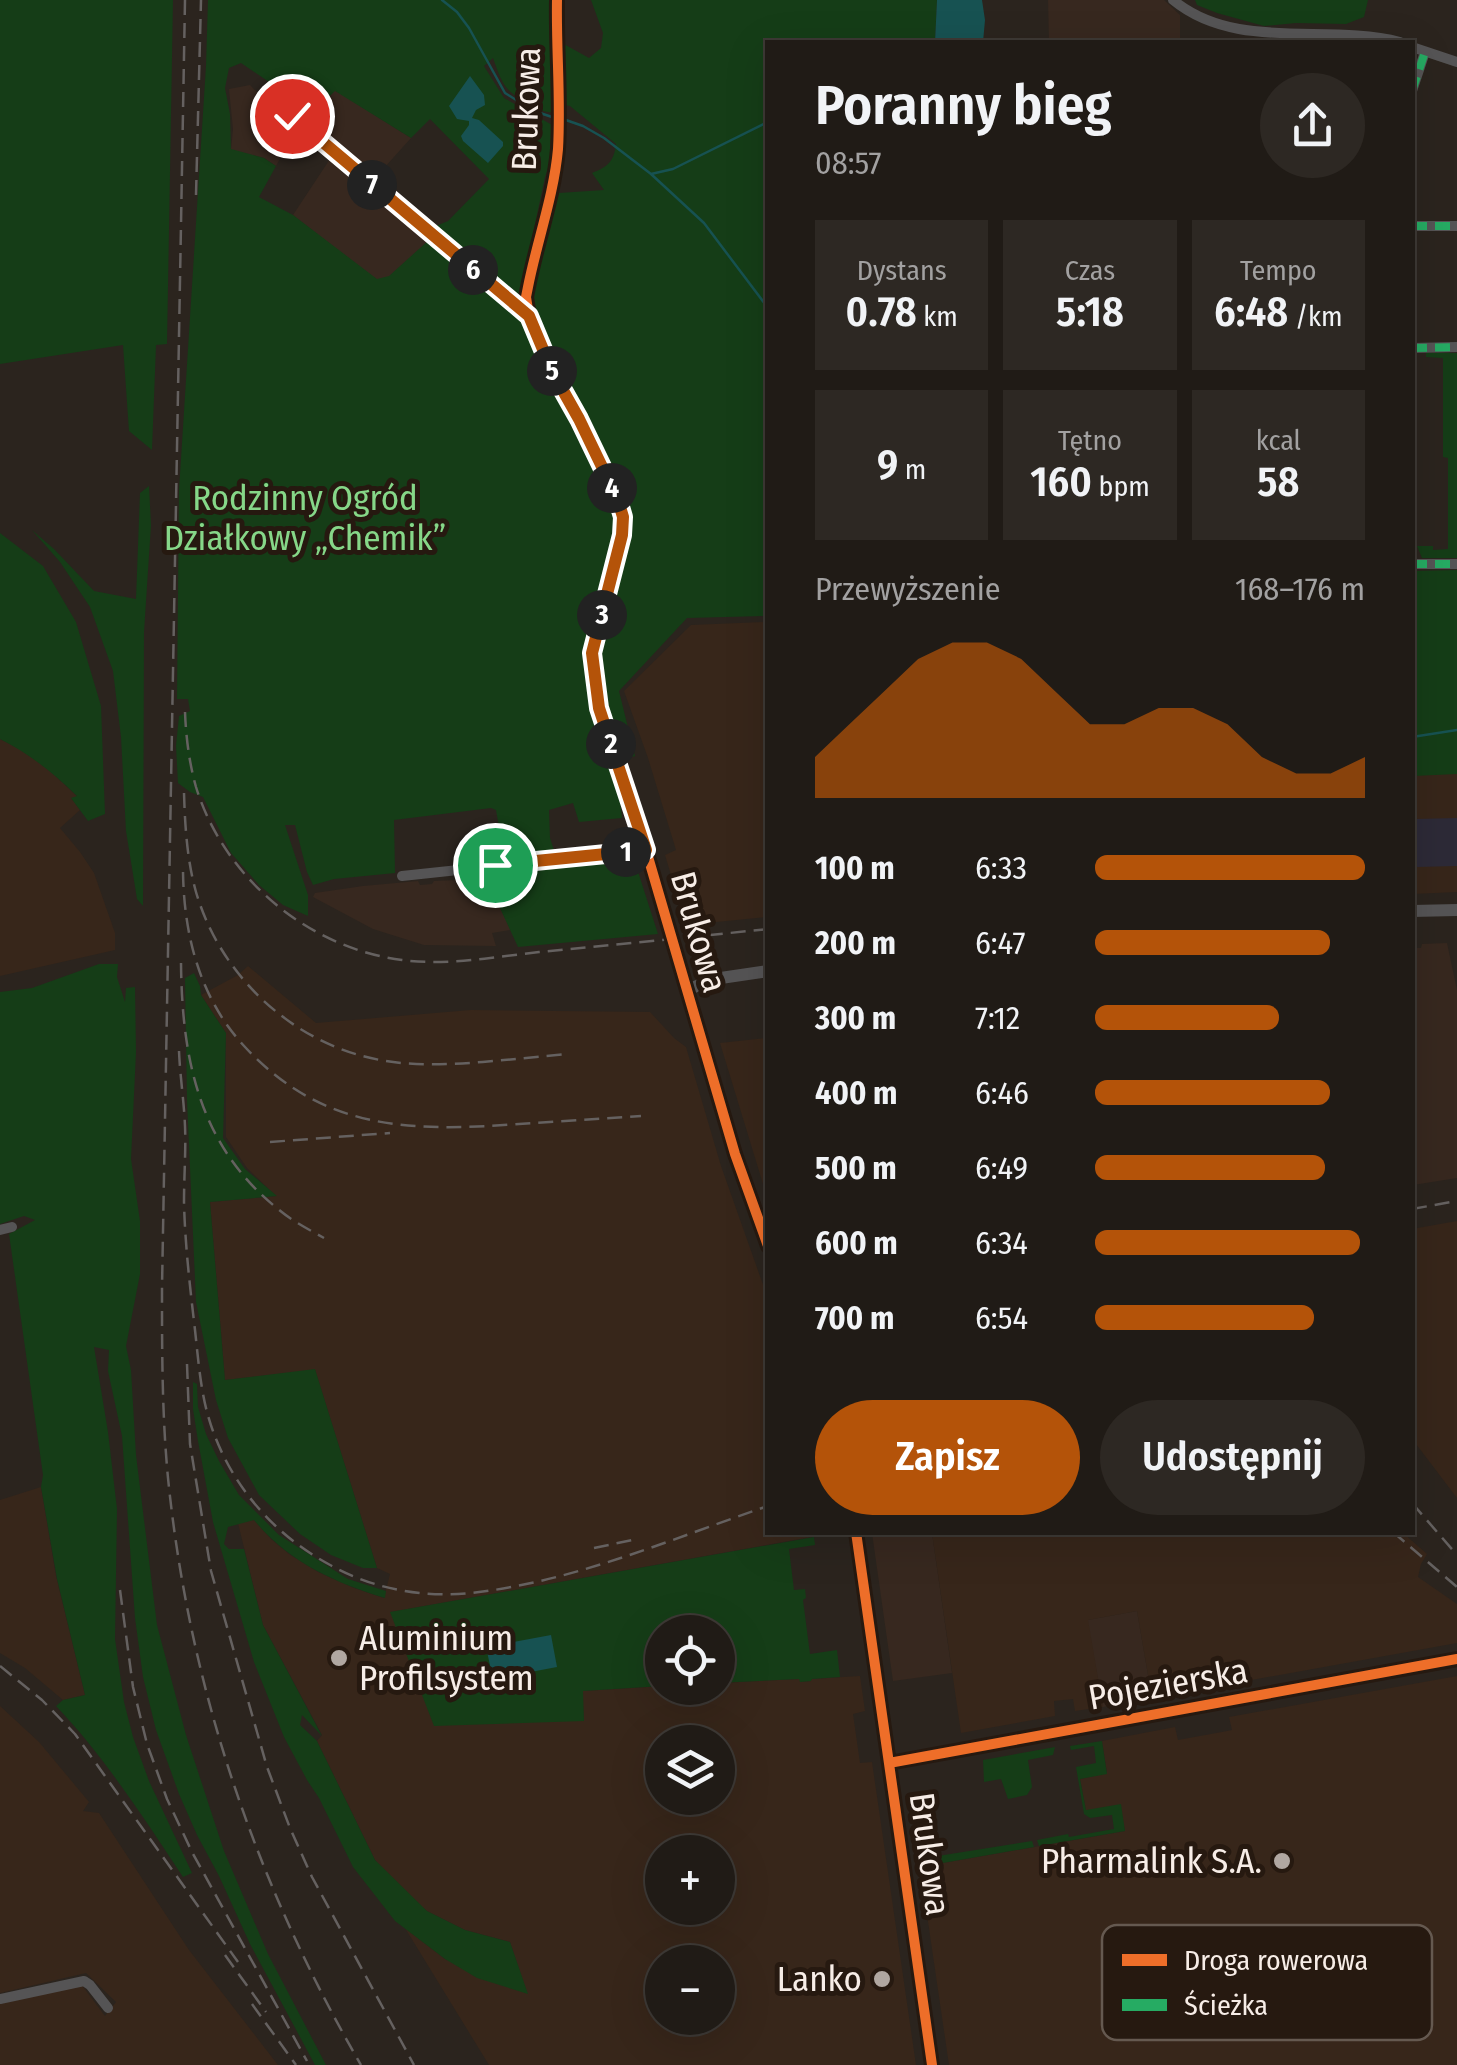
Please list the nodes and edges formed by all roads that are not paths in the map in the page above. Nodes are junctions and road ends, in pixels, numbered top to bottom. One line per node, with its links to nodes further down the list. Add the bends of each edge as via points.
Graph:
1 (557, 0): 11 (street, Brukowa, via 556,170 528,286)
2 (1174, 0): 3 (street, via 1218,26)
3 (1390, 40)
4 (1415, 48): 5 (street)
5 (1425, 52): 6 (street); 7 (street)
6 (1457, 62)
7 (1415, 82)
8 (282, 94): 11 (street, Brukowa, via 292,116)
9 (1415, 226): 10 (street)
10 (1457, 226)
11 (529, 316): 16 (street, Brukowa, via 623,517 592,653 599,708)
12 (1457, 347): 13 (street)
13 (1415, 348)
14 (1415, 564): 15 (street)
15 (1457, 564)
16 (646, 850): 17 (street); 21 (street, Brukowa)
17 (402, 876)
18 (1457, 910): 19 (street)
19 (1415, 912)
20 (765, 972): 21 (street, via 714,978)
21 (687, 990): 22 (street, Brukowa)
22 (765, 1237)
23 (856, 1535): 25 (street, Brukowa)
24 (1457, 1659): 25 (street, Pojezierska)
25 (889, 1763): 28 (street, Brukowa)
26 (0, 1999): 27 (street, via 84,1981)
27 (108, 2008)
28 (932, 2065)

